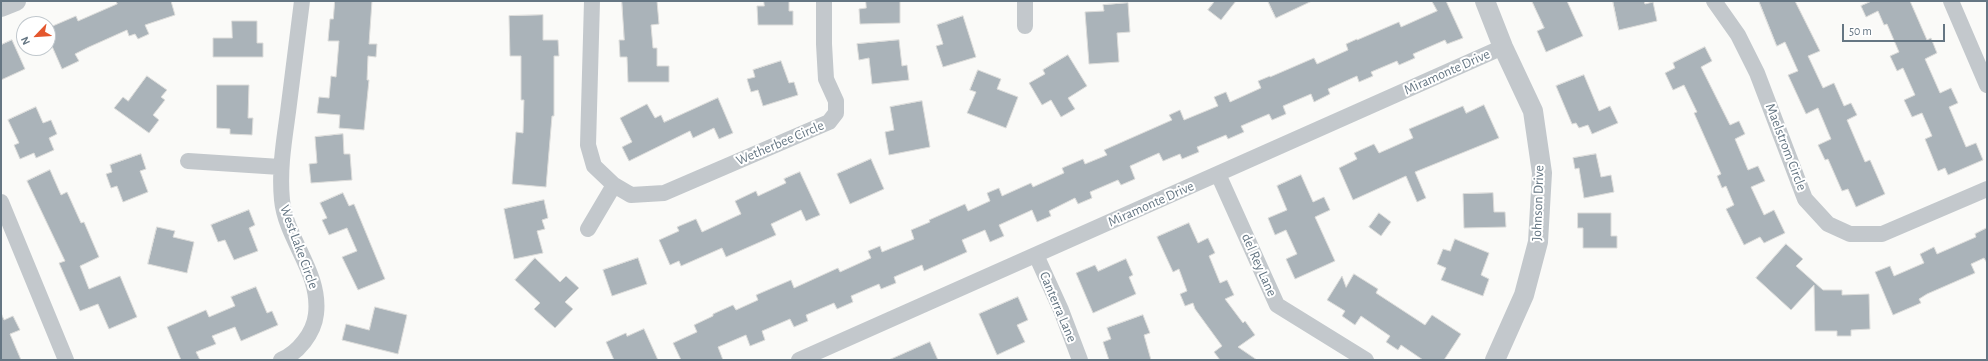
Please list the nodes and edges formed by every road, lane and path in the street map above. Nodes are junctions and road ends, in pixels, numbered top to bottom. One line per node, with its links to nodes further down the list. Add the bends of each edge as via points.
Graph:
1 (16, 1): 9 (street)
2 (302, 1): 14 (street, West Lake Circle)
3 (592, 1): 16 (street, Wetherbee Circle, via 588,145 594,166)
4 (824, 1): 16 (street, Wetherbee Circle, via 826,80 836,101 836,113 829,122 664,193 631,195)
5 (1025, 1): 10 (street)
6 (1485, 1): 11 (street, Johnson Drive)
7 (1714, 1): 17 (street, Maelstrom Circle, via 1738,35 1758,73 1805,199 1828,224 1850,234 1882,234)
8 (1951, 1): 12 (street)
9 (1, 7)
10 (1025, 26)
11 (1503, 47): 15 (street, Miramonte Drive); 26 (street, Johnson Drive, via 1533,111 1542,173 1538,242 1524,295)
12 (1987, 85)
13 (188, 161): 14 (street)
14 (280, 167): 22 (street, West Lake Circle, via 282,201 290,228 316,289 316,315 309,335 290,356)
15 (1218, 174): 20 (street, Miramonte Drive); 25 (street, del Rey Lane, via 1277,305)
16 (614, 185): 19 (street)
17 (1987, 189)
18 (1, 202): 21 (street)
19 (588, 229)
20 (1036, 255): 23 (street, Miramonte Drive); 24 (street, Canterra Lane)
21 (66, 360)
22 (281, 360)
23 (799, 360)
24 (1080, 360)
25 (1366, 360)
26 (1495, 360)

